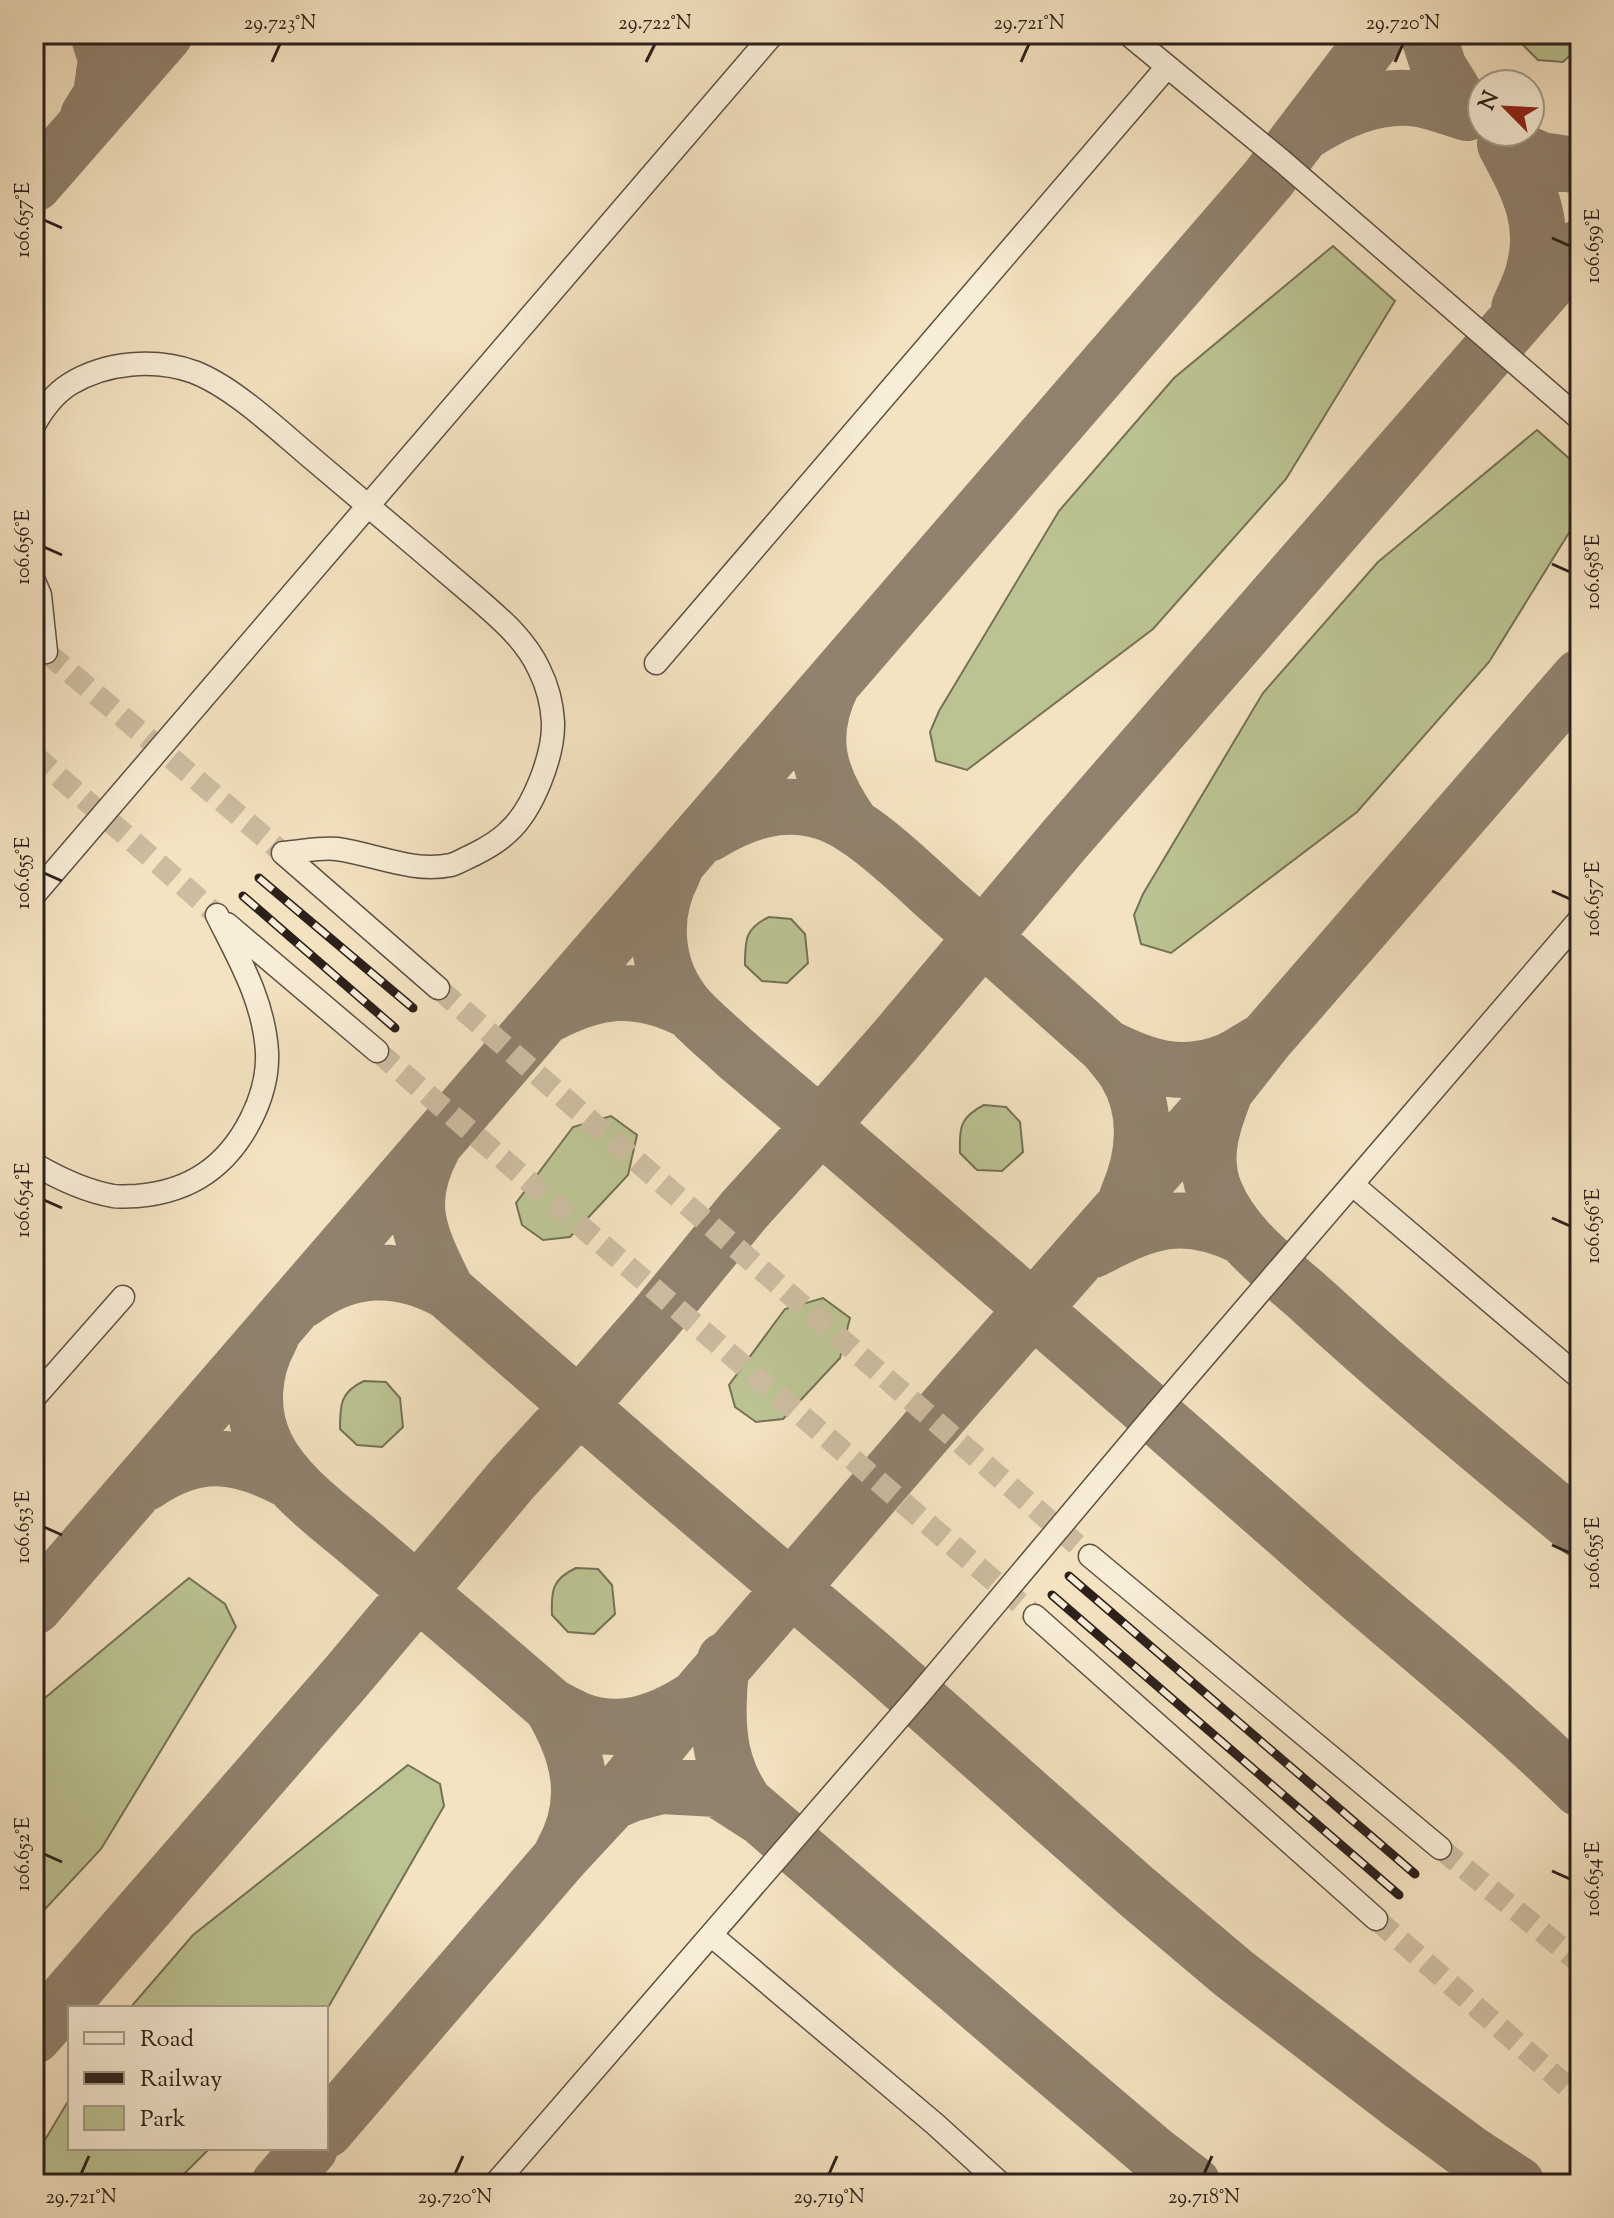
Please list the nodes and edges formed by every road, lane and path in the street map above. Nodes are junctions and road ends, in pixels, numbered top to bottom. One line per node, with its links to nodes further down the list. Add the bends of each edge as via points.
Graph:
1 (773, 34): 6 (lane)
2 (1128, 34): 3 (lane)
3 (1167, 67): 4 (lane); 9 (lane)
4 (1580, 419)
5 (34, 425): 6 (lane, via 46,405 70,384 130,364 165,365 225,389)
6 (368, 505): 10 (lane); 12 (lane, via 506,624 539,668 550,698 553,724 539,783 510,831 485,850 451,865 417,866 336,849 283,853)
7 (34, 581): 8 (lane, via 40,595)
8 (40, 646)
9 (656, 663)
10 (34, 895)
11 (1580, 919): 15 (lane)
12 (438, 988)
13 (377, 1051): 14 (lane, via 217,915 252,984 267,1054 263,1089 230,1151 206,1173 165,1193 115,1197)
14 (34, 1164)
15 (1353, 1185): 17 (lane); 23 (lane)
16 (123, 1297): 18 (lane)
17 (1580, 1378)
18 (34, 1398)
19 (1090, 1556): 21 (lane)
20 (1035, 1616): 22 (lane)
21 (1440, 1848)
22 (1376, 1919)
23 (711, 1935): 24 (lane); 25 (lane)
24 (495, 2184)
25 (1001, 2184)

